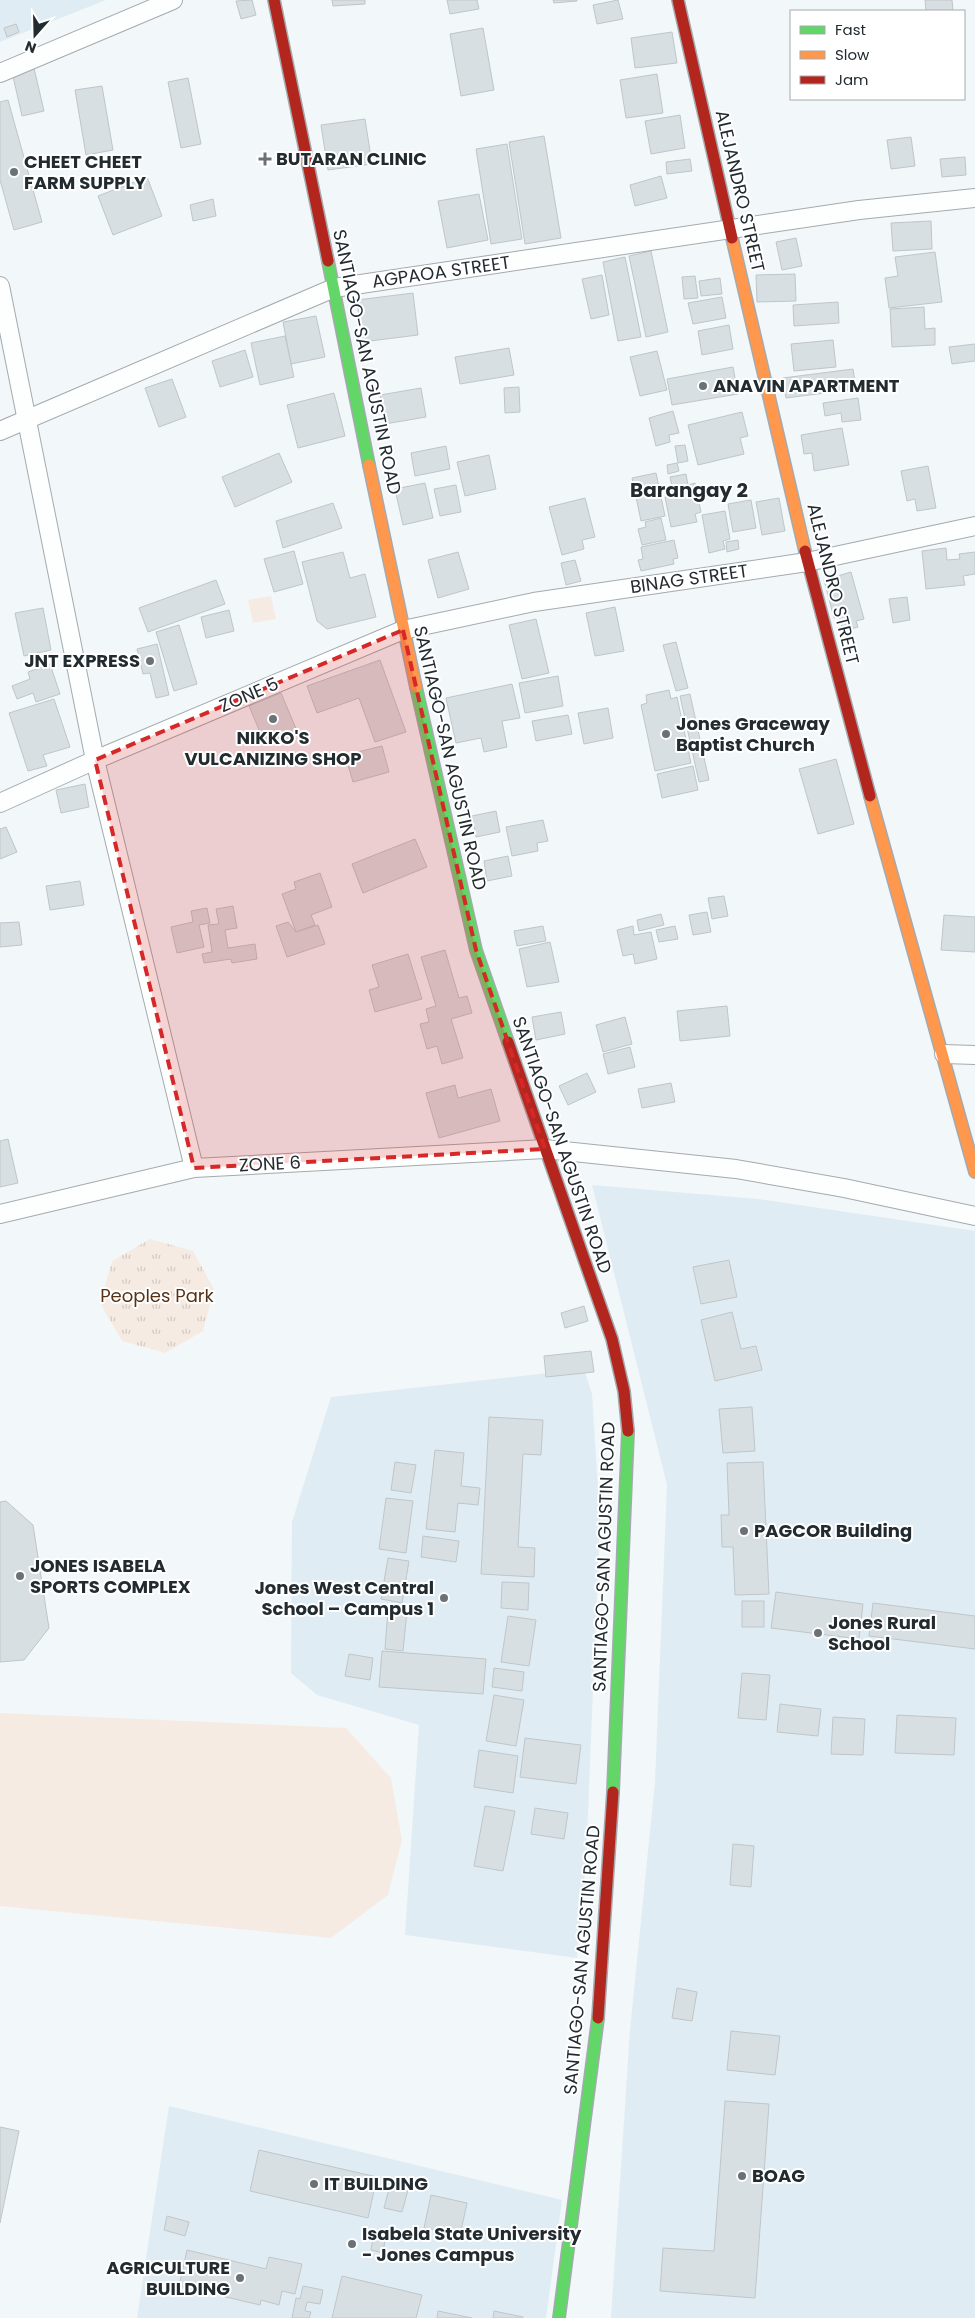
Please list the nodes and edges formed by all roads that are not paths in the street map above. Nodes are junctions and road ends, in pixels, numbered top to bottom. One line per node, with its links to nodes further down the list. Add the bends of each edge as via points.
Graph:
1 (173, 0): 4 (street)
2 (274, 0): 8 (main road, SANTIAGO-SAN AGUSTIN ROAD)
3 (678, 0): 6 (main road, ALEJANDRO STREET)
4 (0, 73)
5 (975, 198): 6 (street, AGPAOA STREET, via 859,210)
6 (730, 229): 8 (street, AGPAOA STREET); 12 (main road, ALEJANDRO STREET)
7 (0, 286): 9 (street)
8 (334, 288): 9 (street, AGPAOA STREET); 13 (main road, SANTIAGO-SAN AGUSTIN ROAD)
9 (26, 420): 10 (street, AGPAOA STREET); 14 (street)
10 (0, 431)
11 (975, 526): 12 (street, BINAG STREET)
12 (808, 562): 13 (street, BINAG STREET, via 534,602); 16 (main road, ALEJANDRO STREET)
13 (403, 630): 14 (street, ZONE 5); 18 (main road, SANTIAGO-SAN AGUSTIN ROAD, via 476,950)
14 (95, 760): 15 (street, ZONE 5); 19 (street)
15 (0, 803)
16 (944, 1054): 17 (street); 20 (main road, ALEJANDRO STREET)
17 (975, 1055)
18 (545, 1149): 19 (street, ZONE 6); 22 (street, ZONE 6, via 736,1169); 23 (main road, SANTIAGO-SAN AGUSTIN ROAD, via 612,1339 624,1391 629,1437 613,1801 596,2041)
19 (194, 1168): 21 (street, ZONE 6)
20 (975, 1172)
21 (0, 1214)
22 (975, 1216)
23 (558, 2318)

